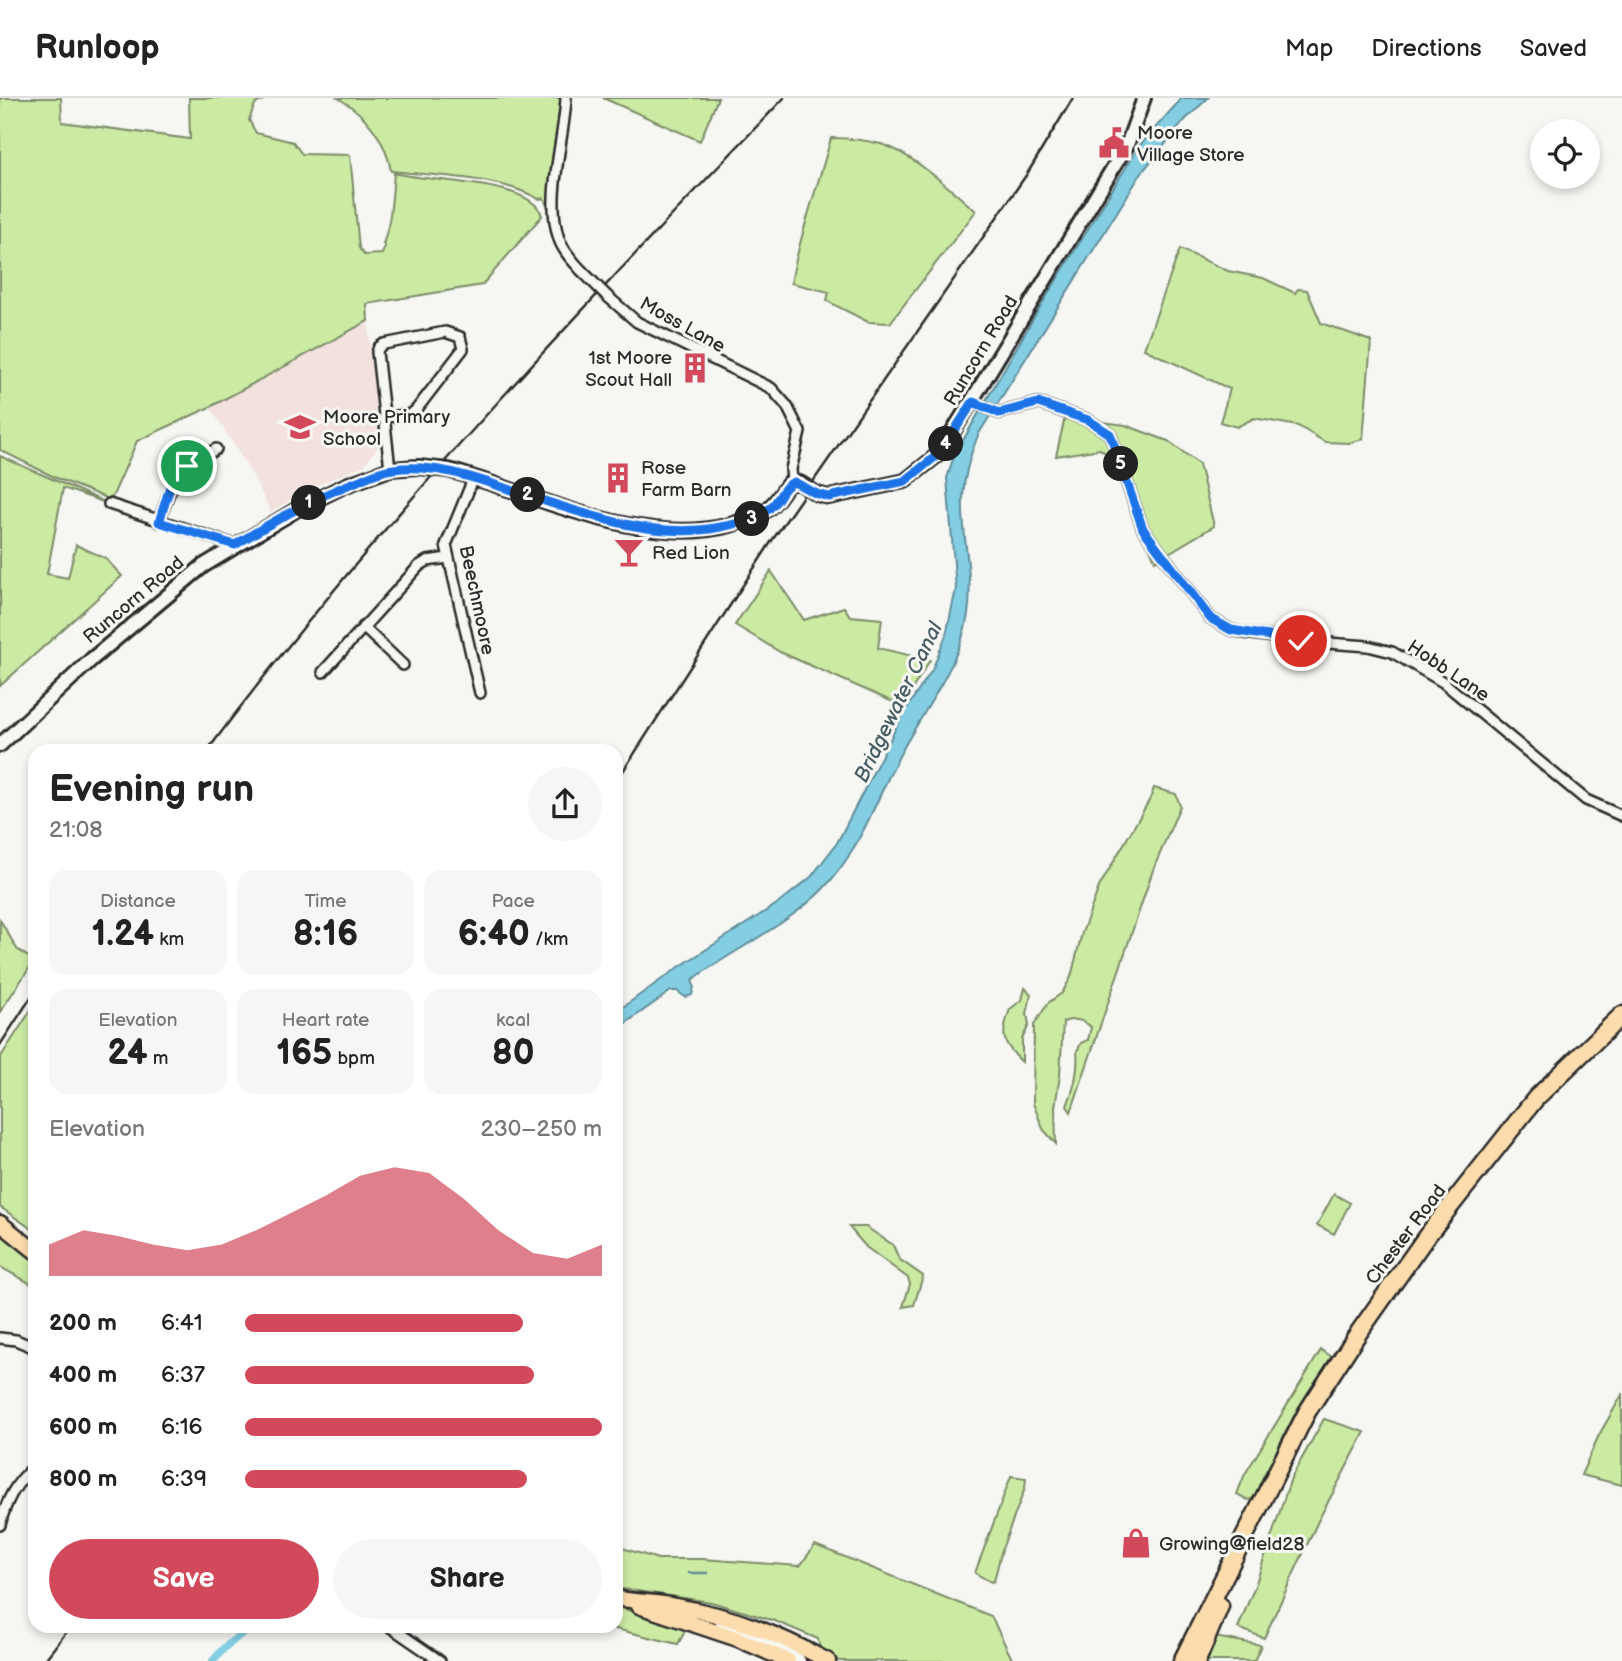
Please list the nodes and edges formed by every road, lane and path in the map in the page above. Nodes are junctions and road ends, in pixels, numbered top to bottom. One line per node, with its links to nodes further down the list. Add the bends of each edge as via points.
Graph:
1 (566, 98): 8 (street, Moss Lane, bridge, via 554,209 562,247 637,323 771,388 800,432 791,469)
2 (1144, 98): 3 (street, Runcorn Road, via 1127,145)
3 (975, 403): 8 (street, Runcorn Road, bridge, via 940,453 905,481 829,497); 18 (street, Hobb Lane, via 1006,413 1038,403 1088,420 1110,434 1143,529 1210,618 1245,633 1392,652 1443,682 1586,800)
4 (384, 417): 4 (street, via 379,347 446,332 460,337 463,349 416,410 410,415); 6 (street)
5 (216, 449): 10 (street, via 177,476)
6 (390, 469): 7 (street, Runcorn Road, bridge, via 418,467); 11 (street, Runcorn Road, via 321,497)
7 (474, 477): 8 (street, Runcorn Road, via 624,523 677,531 719,528 753,519); 12 (street, Beechmoore, via 449,533)
8 (796, 483)
9 (109, 504): 10 (street)
10 (159, 522): 11 (street)
11 (235, 545): 17 (street, Runcorn Road, via 162,598)
12 (448, 558): 13 (street, via 419,566); 16 (street, Beechmoore)
13 (363, 628): 14 (street); 15 (street)
14 (403, 665)
15 (323, 672)
16 (480, 693)
17 (0, 745)
18 (1622, 816)
19 (1622, 1015): 26 (highway, Chester Road, via 1541,1092 1426,1237 1307,1412)
20 (0, 1221): 21 (main road); 22 (main road)
21 (28, 1239)
22 (28, 1245)
23 (0, 1338): 24 (street)
24 (28, 1345)
25 (28, 1476): 27 (street, via 15,1486)
26 (1259, 1506): 38 (highway, Chester Road); 39 (highway, Chester Road)
27 (0, 1525)
28 (623, 1599): 30 (main road)
29 (623, 1600): 32 (main road)
30 (700, 1610): 33 (main road, via 770,1632); 37 (street, via 791,1651)
31 (398, 1633): 34 (street)
32 (756, 1647): 35 (street); 36 (main road)
33 (824, 1659): 37 (street)
34 (440, 1661)
35 (769, 1661)
36 (788, 1661)
37 (799, 1661)
38 (1182, 1661)
39 (1197, 1661)

